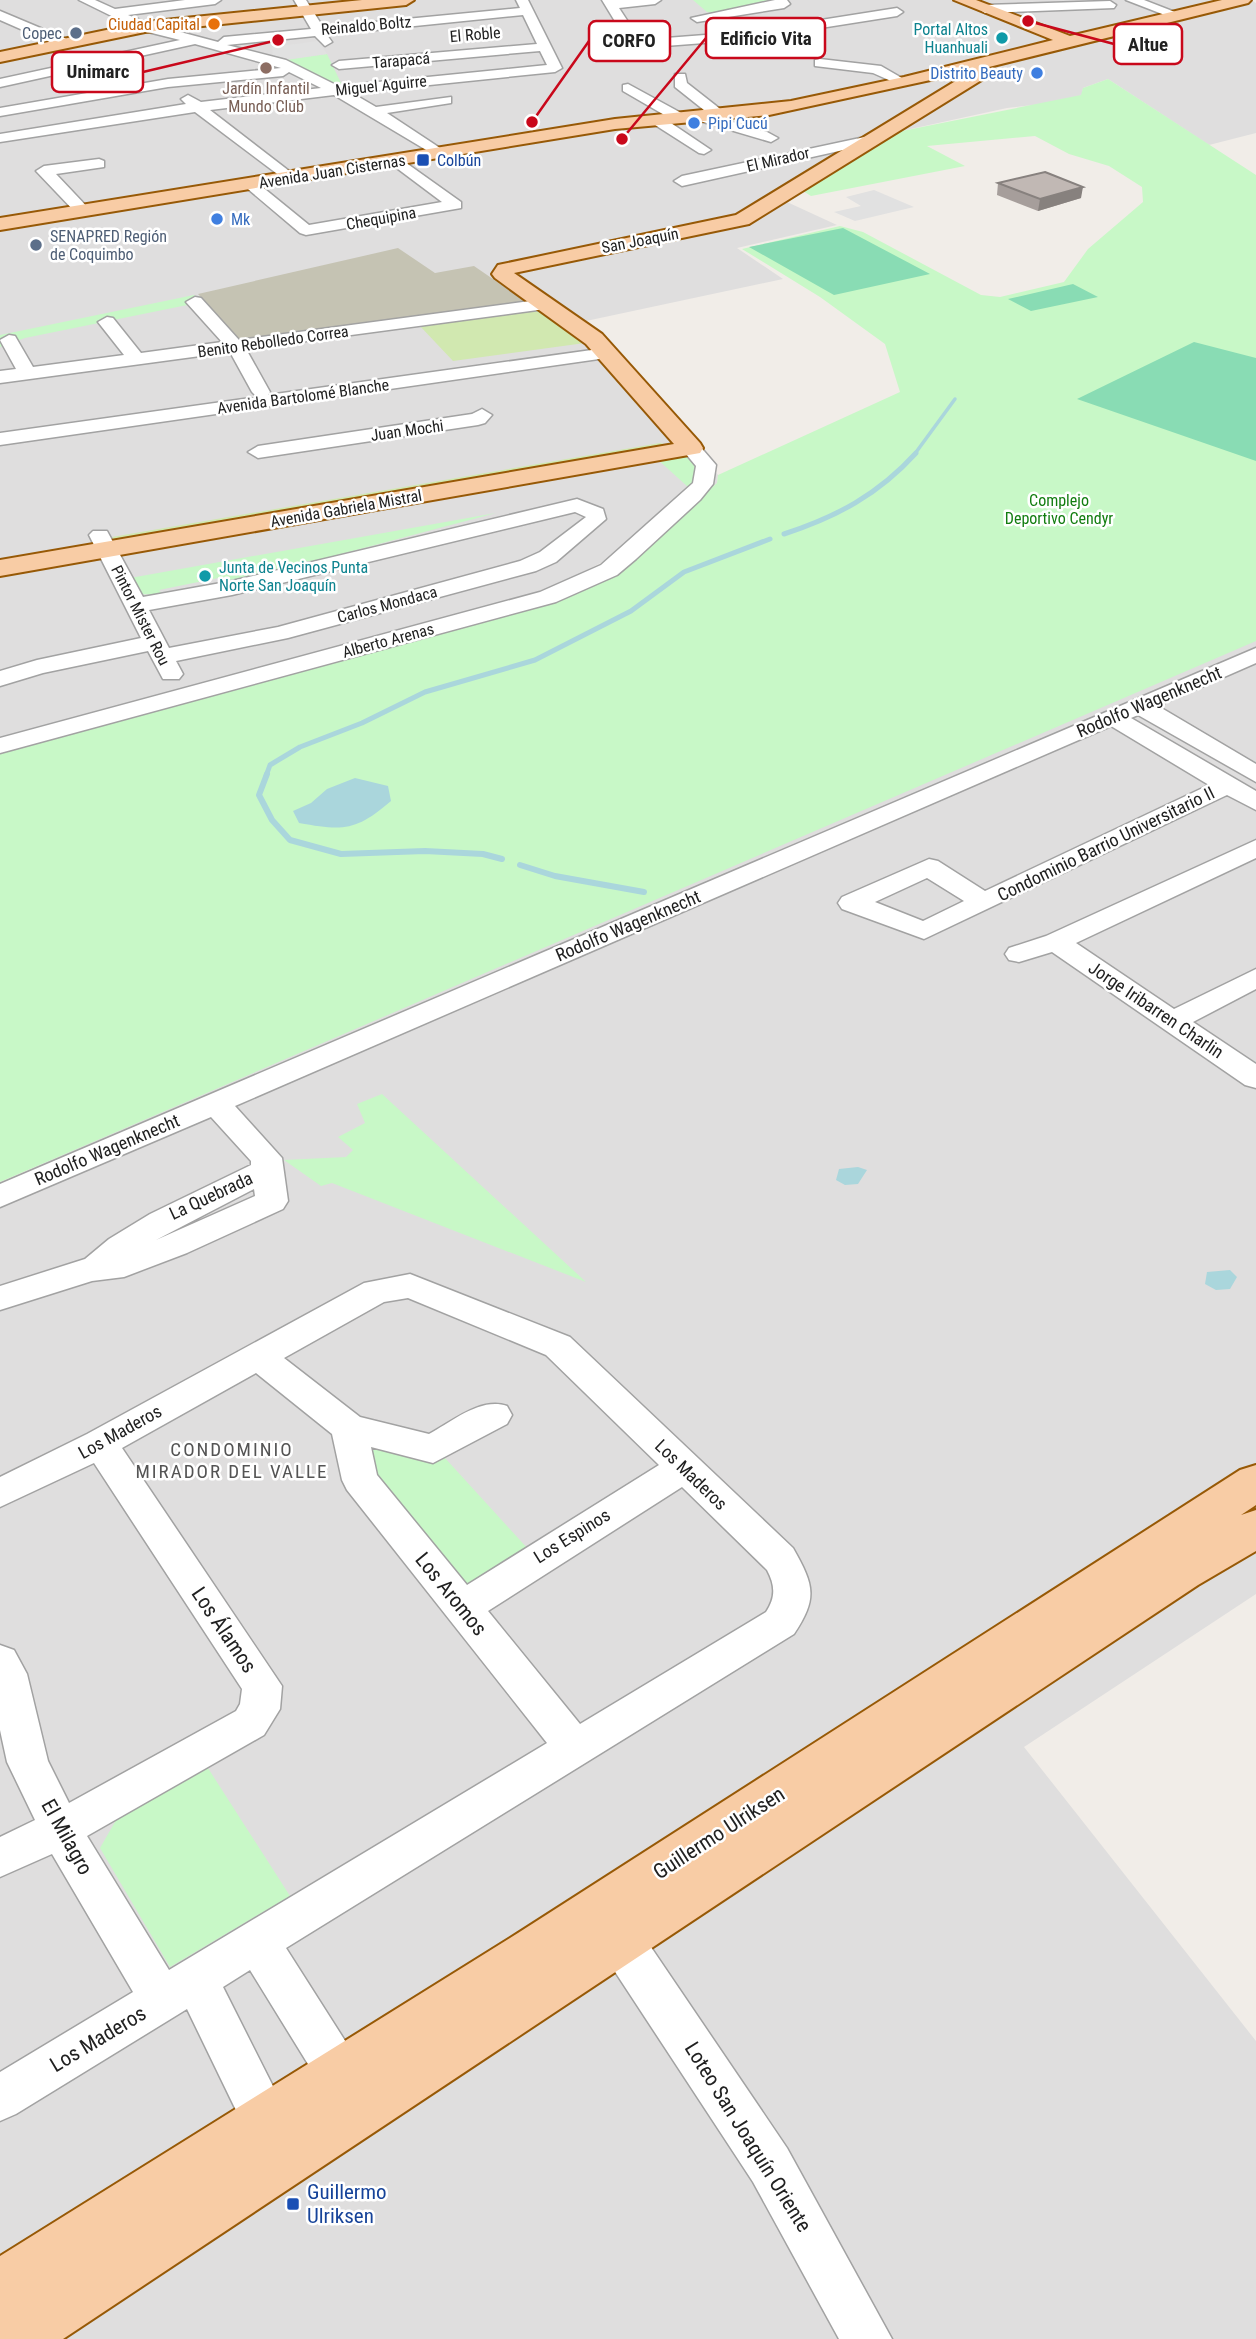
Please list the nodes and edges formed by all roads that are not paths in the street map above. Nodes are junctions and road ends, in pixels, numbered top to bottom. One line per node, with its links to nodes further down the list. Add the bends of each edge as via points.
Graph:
1 (85, 0): 18 (street)
2 (215, 0): 18 (street)
3 (396, 0): 13 (main road)
4 (655, 0): 11 (street)
5 (781, 0): 10 (street, via 784,5 703,17)
6 (869, 0): 30 (street, via 902,14 744,36)
7 (962, 0): 17 (main road)
8 (1132, 0): 19 (street)
9 (1243, 0): 12 (main road, Avenida Juan Cisternas)
10 (688, 1)
11 (610, 2): 30 (street)
12 (1216, 2): 19 (main road, Avenida Juan Cisternas)
13 (303, 4): 24 (main road); 26 (street)
14 (1008, 4): 16 (street); 17 (street); 22 (main road)
15 (525, 5): 21 (street, Reinaldo Boltz); 32 (street, via 530,29)
16 (1110, 5)
17 (985, 9): 22 (main road)
18 (112, 13): 24 (street)
19 (1174, 14): 28 (main road, Avenida Juan Cisternas)
20 (0, 15): 23 (street)
21 (415, 21): 26 (street, Reinaldo Boltz); 34 (street)
22 (1026, 24): 28 (main road)
23 (24, 25): 25 (street); 29 (street)
24 (145, 27): 27 (street); 29 (main road)
25 (0, 30)
26 (317, 30): 27 (street, Reinaldo Boltz); 38 (street, via 335,47)
27 (200, 42): 33 (street, Reinaldo Boltz); 39 (street)
28 (1063, 42): 36 (main road, Avenida Juan Cisternas)
29 (64, 43): 35 (main road)
30 (636, 44): 31 (street)
31 (612, 46)
32 (545, 47): 34 (street, Tarapacá); 48 (street, Miguel Aguirre, via 555,68)
33 (132, 55): 42 (street, Reinaldo Boltz); 44 (street)
34 (441, 56): 38 (street, Tarapacá)
35 (0, 57)
36 (993, 60): 43 (main road, Avenida Juan Cisternas); 62 (main road, San Joaquín, via 979,75)
37 (820, 63): 43 (street, via 876,69)
38 (340, 65): 48 (street)
39 (297, 71): 44 (street); 46 (street)
40 (690, 75): 54 (street, via 680,84)
41 (810, 75): 47 (street)
42 (2, 81): 50 (street, via 29,91)
43 (900, 81): 47 (main road, Avenida Juan Cisternas)
44 (168, 83): 50 (street); 51 (street)
45 (628, 88): 56 (street)
46 (335, 89): 48 (street, Miguel Aguirre); 51 (street, Miguel Aguirre)
47 (870, 89): 54 (main road, Avenida Juan Cisternas, via 787,107)
48 (356, 94): 52 (street)
49 (446, 100): 52 (street)
50 (43, 103): 53 (street); 58 (street)
51 (198, 106): 58 (street, Miguel Aguirre); 68 (street)
52 (375, 111): 65 (street)
53 (0, 112)
54 (719, 115): 55 (main road, Avenida Juan Cisternas)
55 (698, 116): 56 (main road, Avenida Juan Cisternas); 61 (street)
56 (678, 117): 57 (main road, Avenida Juan Cisternas)
57 (657, 120): 64 (street); 65 (main road, Avenida Juan Cisternas)
58 (67, 126): 60 (street, Miguel Aguirre)
59 (790, 134): 61 (street)
60 (0, 138)
61 (771, 138): 63 (street)
62 (874, 139): 69 (street, El Mirador); 76 (main road, San Joaquín, via 742,219 505,269 502,274)
63 (755, 142)
64 (704, 150)
65 (438, 153): 66 (main road, Avenida Juan Cisternas)
66 (395, 160): 68 (main road, Avenida Juan Cisternas); 73 (street, Chequipina, via 456,205)
67 (99, 164): 72 (street, via 44,171)
68 (288, 177): 70 (main road, Avenida Juan Cisternas)
69 (682, 181)
70 (250, 184): 72 (main road, Avenida Juan Cisternas); 73 (street, Chequipina, via 306,230)
71 (365, 205): 73 (street)
72 (83, 211): 74 (main road, Avenida Juan Cisternas)
73 (382, 218)
74 (0, 224)
75 (195, 302): 79 (street)
76 (545, 304): 79 (street, Benito Rebolledo Correa); 80 (main road, San Joaquín)
77 (107, 322): 81 (street)
78 (9, 341): 82 (street)
79 (236, 347): 81 (street, Benito Rebolledo Correa); 84 (street)
80 (603, 349): 84 (street, Avenida Bartolomé Blanche); 85 (street, Avenida Bartolomé Blanche); 90 (main road, San Joaquín)
81 (137, 359): 82 (street, Benito Rebolledo Correa)
82 (28, 374): 83 (street, Benito Rebolledo Correa)
83 (0, 377)
84 (261, 392): 87 (street, Avenida Bartolomé Blanche)
85 (304, 395): 88 (street, Avenida Bartolomé Blanche); 89 (street)
86 (482, 415): 89 (street, Juan Mochi, via 391,434)
87 (0, 430)
88 (0, 439)
89 (332, 440): 91 (street, Juan Mochi)
90 (685, 442): 94 (main road, Avenida Gabriela Mistral); 103 (street, Alberto Arenas, via 706,466 704,484 618,562 583,583 548,597)
91 (258, 452)
92 (577, 505): 93 (street, via 596,513); 93 (street, Carlos Mondaca, via 616,503); 97 (street, Carlos Mondaca, via 232,588)
93 (596, 519): 98 (street, Carlos Mondaca, via 548,557 528,566 280,633)
94 (104, 542): 95 (main road, Avenida Gabriela Mistral); 96 (main road, Avenida Gabriela Mistral); 97 (street, Pintor Mister Rou)
95 (0, 552)
96 (0, 568)
97 (138, 605): 98 (street, Pintor Mister Rou)
98 (160, 649): 100 (street, Carlos Mondaca); 103 (street, Pintor Mister Rou)
99 (1256, 655): 104 (street, Rodolfo Wagenknecht)
100 (37, 667): 101 (street); 102 (street)
101 (0, 672)
102 (0, 679)
103 (181, 695): 106 (street, Alberto Arenas)
104 (1140, 706): 105 (street, Rodolfo Wagenknecht); 107 (street)
105 (1113, 717): 107 (street); 116 (street, Rodolfo Wagenknecht)
106 (0, 746)
107 (1245, 771): 108 (street); 110 (street, Condominio Barrio Universitario II)
108 (1256, 802)
109 (1256, 848): 111 (street)
110 (983, 902)
111 (1056, 942): 112 (street); 114 (street, Jorge Iribarren Charlin)
112 (1019, 954)
113 (1256, 978): 114 (street)
114 (1172, 1021): 115 (street, Jorge Iribarren Charlin)
115 (1256, 1078)
116 (216, 1104): 117 (street, Rodolfo Wagenknecht); 118 (street, La Quebrada, via 267,1158 272,1201 166,1233 112,1269 91,1269)
117 (0, 1196)
118 (0, 1298)
119 (256, 1355): 121 (street); 122 (street, Los Maderos); 123 (street, Los Maderos, via 376,1291 410,1286 558,1346)
120 (494, 1415): 121 (street, via 433,1449)
121 (349, 1428): 127 (street, Los Aromos, via 360,1480)
122 (100, 1444): 125 (street, Los Maderos); 130 (street, Los Álamos, via 262,1686 260,1709 250,1723)
123 (684, 1468): 127 (street, Los Espinos); 129 (street, Los Maderos, via 780,1559 794,1582 793,1604 780,1623)
124 (1256, 1482): 135 (main road, Guillermo Ulriksen, via 561,1936)
125 (0, 1493)
126 (1256, 1528): 132 (main road, Guillermo Ulriksen)
127 (462, 1607): 129 (street, Los Aromos)
128 (0, 1662): 130 (street, El Milagro, via 7,1674 28,1762)
129 (576, 1749): 133 (street, Los Maderos)
130 (60, 1829): 131 (street, Los Álamos); 134 (street, El Milagro)
131 (0, 1858)
132 (620, 1940): 139 (main road, Guillermo Ulriksen); 140 (street, Loteo San Joaquín Oriente, via 770,2165)
133 (257, 1942): 134 (street, Los Maderos); 135 (street)
134 (179, 1990): 136 (street, Los Maderos); 137 (street)
135 (340, 2074): 137 (main road, Guillermo Ulriksen)
136 (0, 2098)
137 (266, 2120): 138 (main road, Guillermo Ulriksen)
138 (0, 2291)
139 (8, 2339)
140 (867, 2339)

